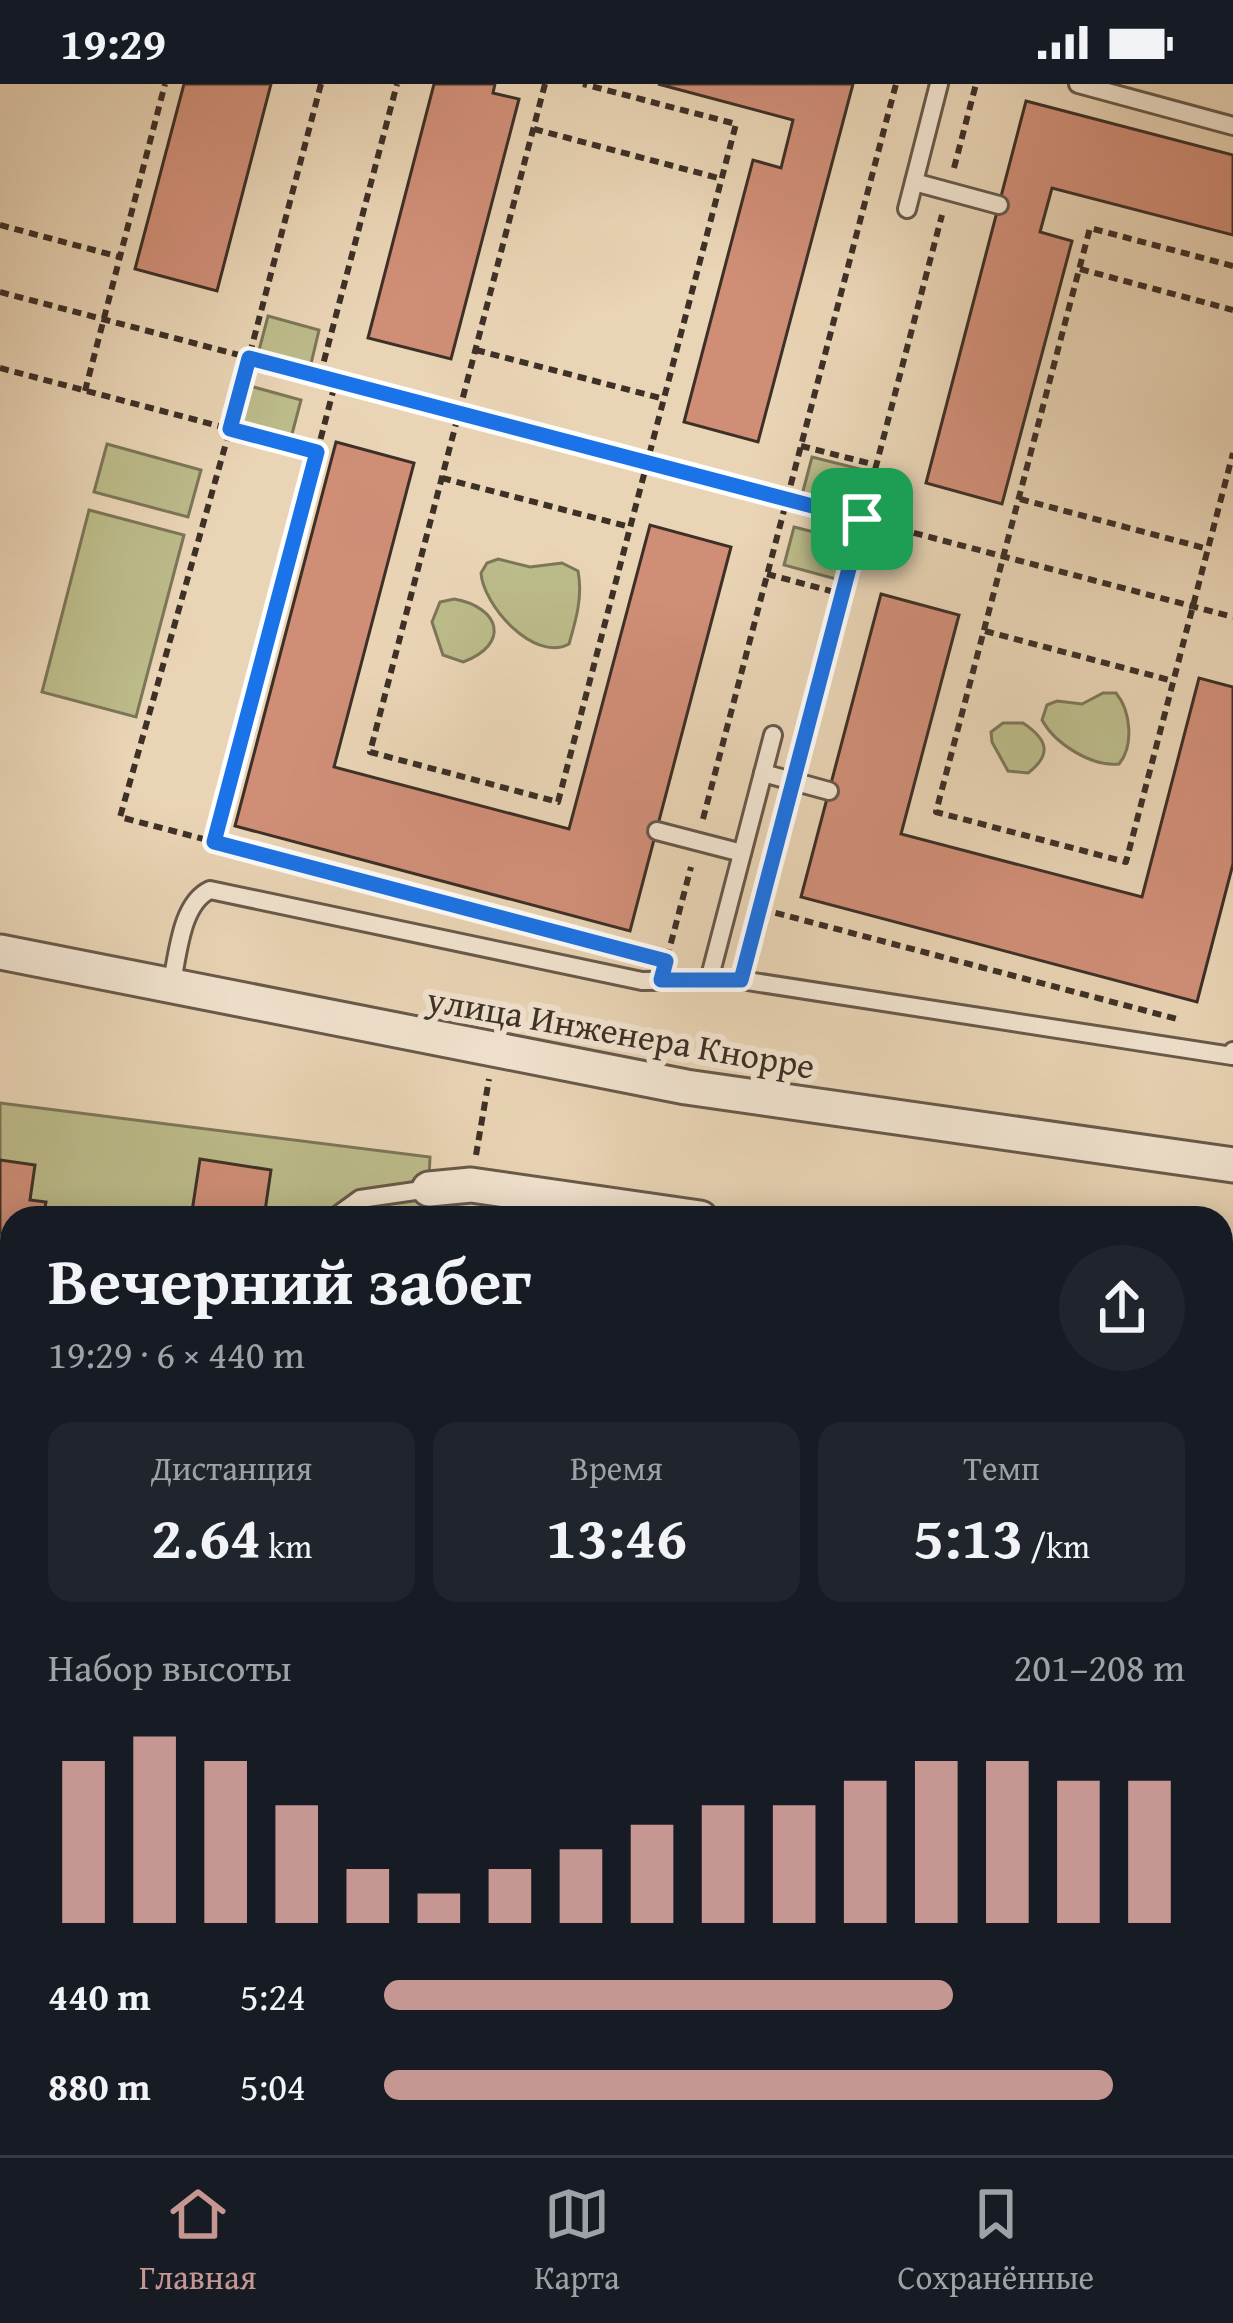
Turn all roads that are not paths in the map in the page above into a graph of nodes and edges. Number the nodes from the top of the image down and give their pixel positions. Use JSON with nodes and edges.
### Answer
{"nodes":[{"id":1,"x":939,"y":84,"type":"edge"},
{"id":2,"x":1078,"y":84,"type":"edge"},
{"id":3,"x":1233,"y":125,"type":"edge"},
{"id":4,"x":914,"y":182,"type":"junction"},
{"id":5,"x":999,"y":205,"type":"dead end"},
{"id":6,"x":907,"y":209,"type":"dead end"},
{"id":7,"x":773,"y":735,"type":"dead end"},
{"id":8,"x":764,"y":773,"type":"junction"},
{"id":9,"x":829,"y":791,"type":"dead end"},
{"id":10,"x":657,"y":831,"type":"dead end"},
{"id":11,"x":742,"y":853,"type":"junction"},
{"id":12,"x":0,"y":952,"type":"edge"},
{"id":13,"x":709,"y":980,"type":"junction"},
{"id":14,"x":171,"y":986,"type":"junction"},
{"id":15,"x":1233,"y":1051,"type":"edge"},
{"id":16,"x":1233,"y":1165,"type":"edge"},
{"id":17,"x":429,"y":1190,"type":"joint"},
{"id":18,"x":350,"y":1206,"type":"edge"},
{"id":19,"x":617,"y":1206,"type":"edge"}],
"edges":[{"from":1,"to":4,"type":"lane"},
{"from":2,"to":3,"type":"lane"},
{"from":4,"to":5,"type":"lane"},
{"from":4,"to":6,"type":"lane"},
{"from":7,"to":8,"type":"lane"},
{"from":8,"to":9,"type":"lane"},
{"from":8,"to":11,"type":"lane"},
{"from":10,"to":11,"type":"lane"},
{"from":11,"to":13,"type":"lane"},
{"from":12,"to":14,"type":"street","name":"улица Инженера Кнорре"},
{"from":13,"to":14,"type":"lane"},
{"from":13,"to":15,"type":"lane"},
{"from":14,"to":16,"type":"street","name":"улица Инженера Кнорре"},
{"from":17,"to":18,"type":"lane"},
{"from":17,"to":19,"type":"street"}]}
